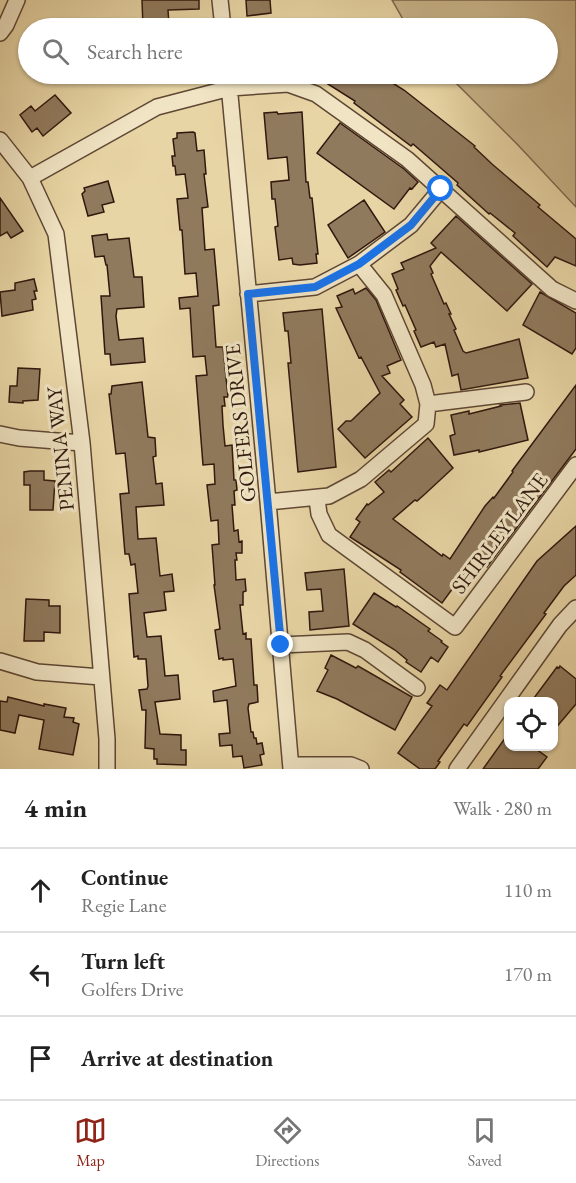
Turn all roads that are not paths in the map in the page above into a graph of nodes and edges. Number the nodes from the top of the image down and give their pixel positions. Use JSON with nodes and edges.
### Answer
{"nodes":[{"id":1,"x":17,"y":0,"type":"edge"},
{"id":2,"x":220,"y":0,"type":"edge"},
{"id":3,"x":222,"y":18,"type":"edge"},
{"id":4,"x":0,"y":33,"type":"edge"},
{"id":5,"x":221,"y":84,"type":"edge"},
{"id":6,"x":229,"y":84,"type":"edge"},
{"id":7,"x":288,"y":84,"type":"edge"},
{"id":8,"x":0,"y":141,"type":"edge"},
{"id":9,"x":30,"y":178,"type":"junction"},
{"id":10,"x":441,"y":189,"type":"junction"},
{"id":11,"x":359,"y":264,"type":"junction"},
{"id":12,"x":248,"y":294,"type":"junction"},
{"id":13,"x":576,"y":301,"type":"edge"},
{"id":14,"x":526,"y":392,"type":"dead end"},
{"id":15,"x":428,"y":404,"type":"junction"},
{"id":16,"x":0,"y":434,"type":"edge"},
{"id":17,"x":82,"y":443,"type":"junction"},
{"id":18,"x":576,"y":465,"type":"edge"},
{"id":19,"x":317,"y":499,"type":"junction"},
{"id":20,"x":268,"y":502,"type":"junction"},
{"id":21,"x":576,"y":608,"type":"edge"},
{"id":22,"x":281,"y":645,"type":"junction"},
{"id":23,"x":0,"y":661,"type":"edge"},
{"id":24,"x":101,"y":677,"type":"junction"},
{"id":25,"x":417,"y":688,"type":"dead end"},
{"id":26,"x":291,"y":767,"type":"edge"},
{"id":27,"x":107,"y":769,"type":"edge"},
{"id":28,"x":361,"y":769,"type":"edge"},
{"id":29,"x":457,"y":769,"type":"edge"}],
"edges":[{"from":1,"to":4,"type":"street"},
{"from":2,"to":3,"type":"street"},
{"from":5,"to":9,"type":"street"},
{"from":6,"to":12,"type":"street","name":"GOLFERS DRIVE"},
{"from":7,"to":10,"type":"street"},
{"from":8,"to":9,"type":"street","name":"PENINA WAY"},
{"from":9,"to":17,"type":"street","name":"PENINA WAY"},
{"from":10,"to":11,"type":"street"},
{"from":10,"to":13,"type":"street"},
{"from":11,"to":12,"type":"street"},
{"from":11,"to":15,"type":"street"},
{"from":12,"to":20,"type":"street","name":"GOLFERS DRIVE"},
{"from":14,"to":15,"type":"street"},
{"from":15,"to":19,"type":"street"},
{"from":16,"to":17,"type":"street"},
{"from":17,"to":24,"type":"street","name":"PENINA WAY"},
{"from":18,"to":19,"type":"street","name":"SHIRLEY LANE"},
{"from":19,"to":20,"type":"street"},
{"from":20,"to":22,"type":"street","name":"GOLFERS DRIVE"},
{"from":21,"to":29,"type":"street"},
{"from":22,"to":25,"type":"street"},
{"from":22,"to":26,"type":"street","name":"GOLFERS DRIVE"},
{"from":23,"to":24,"type":"street"},
{"from":24,"to":27,"type":"street","name":"PENINA WAY"},
{"from":26,"to":28,"type":"street"}]}
